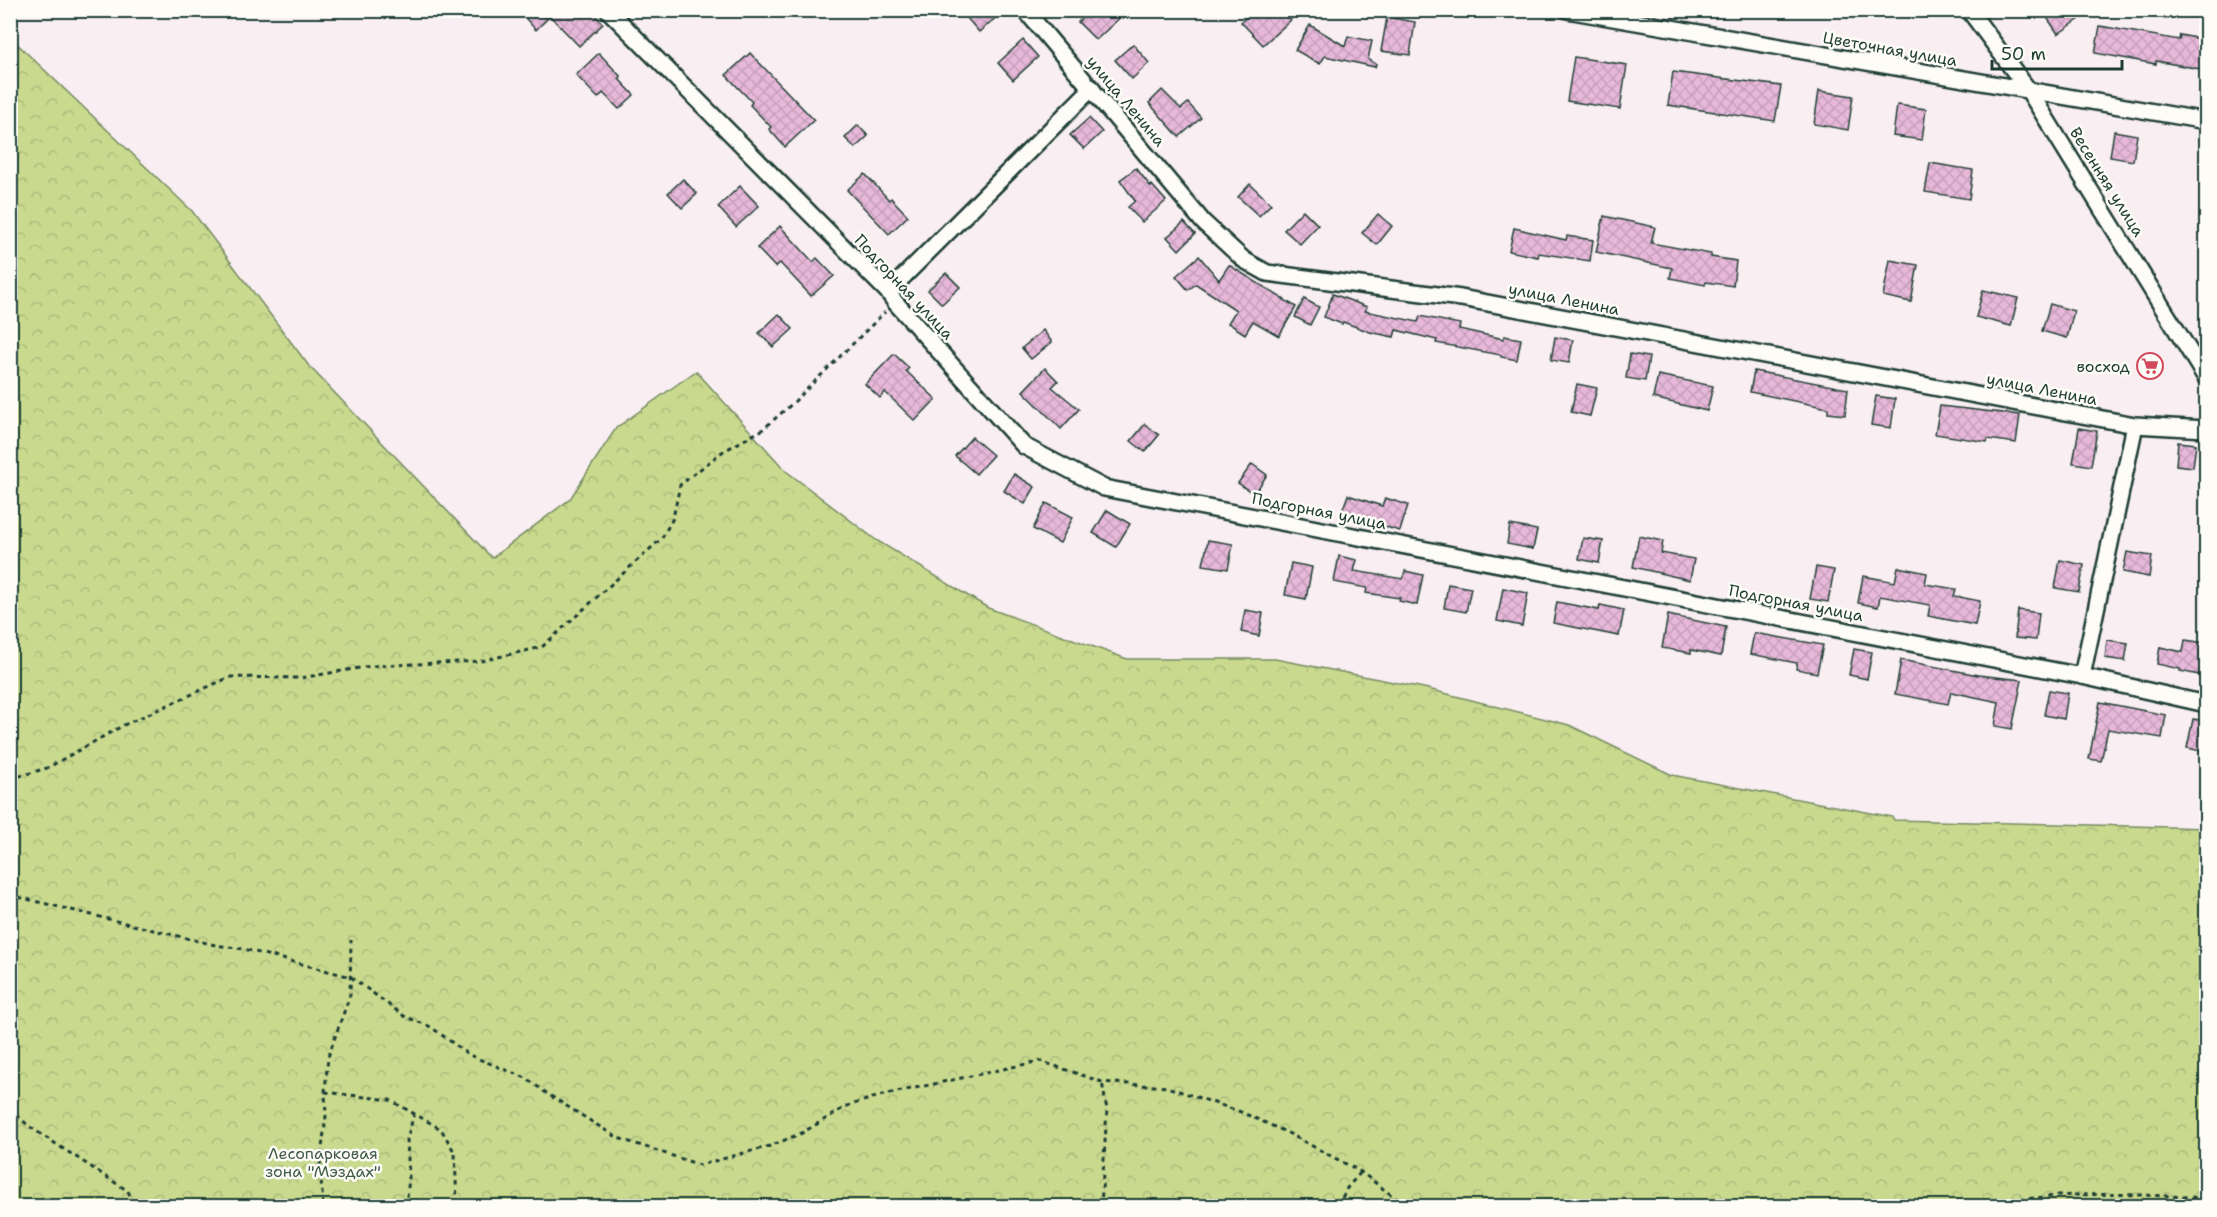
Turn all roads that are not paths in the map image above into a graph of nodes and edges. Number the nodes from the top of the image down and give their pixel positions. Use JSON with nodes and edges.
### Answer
{"nodes":[{"id":1,"x":608,"y":10,"type":"edge"},
{"id":2,"x":1025,"y":10,"type":"edge"},
{"id":3,"x":1567,"y":10,"type":"edge"},
{"id":4,"x":1969,"y":10,"type":"edge"},
{"id":5,"x":1092,"y":88,"type":"junction"},
{"id":6,"x":2029,"y":91,"type":"junction"},
{"id":7,"x":2206,"y":121,"type":"edge"},
{"id":8,"x":891,"y":297,"type":"junction"},
{"id":9,"x":2206,"y":378,"type":"edge"},
{"id":10,"x":2135,"y":425,"type":"junction"},
{"id":11,"x":2206,"y":429,"type":"edge"},
{"id":12,"x":2082,"y":676,"type":"junction"},
{"id":13,"x":2206,"y":704,"type":"edge"}],
"edges":[{"from":1,"to":8,"type":"street","name":"Подгорная улица"},
{"from":2,"to":5,"type":"street","name":"улица Ленина"},
{"from":3,"to":6,"type":"street","name":"Цветочная улица"},
{"from":4,"to":6,"type":"street","name":"Весенняя улица"},
{"from":5,"to":8,"type":"street"},
{"from":5,"to":10,"type":"street","name":"улица Ленина"},
{"from":6,"to":7,"type":"street","name":"Цветочная улица"},
{"from":6,"to":9,"type":"street","name":"Весенняя улица"},
{"from":8,"to":12,"type":"street","name":"Подгорная улица"},
{"from":10,"to":11,"type":"street","name":"улица Ленина"},
{"from":10,"to":12,"type":"street"},
{"from":12,"to":13,"type":"street","name":"Подгорная улица"}]}
